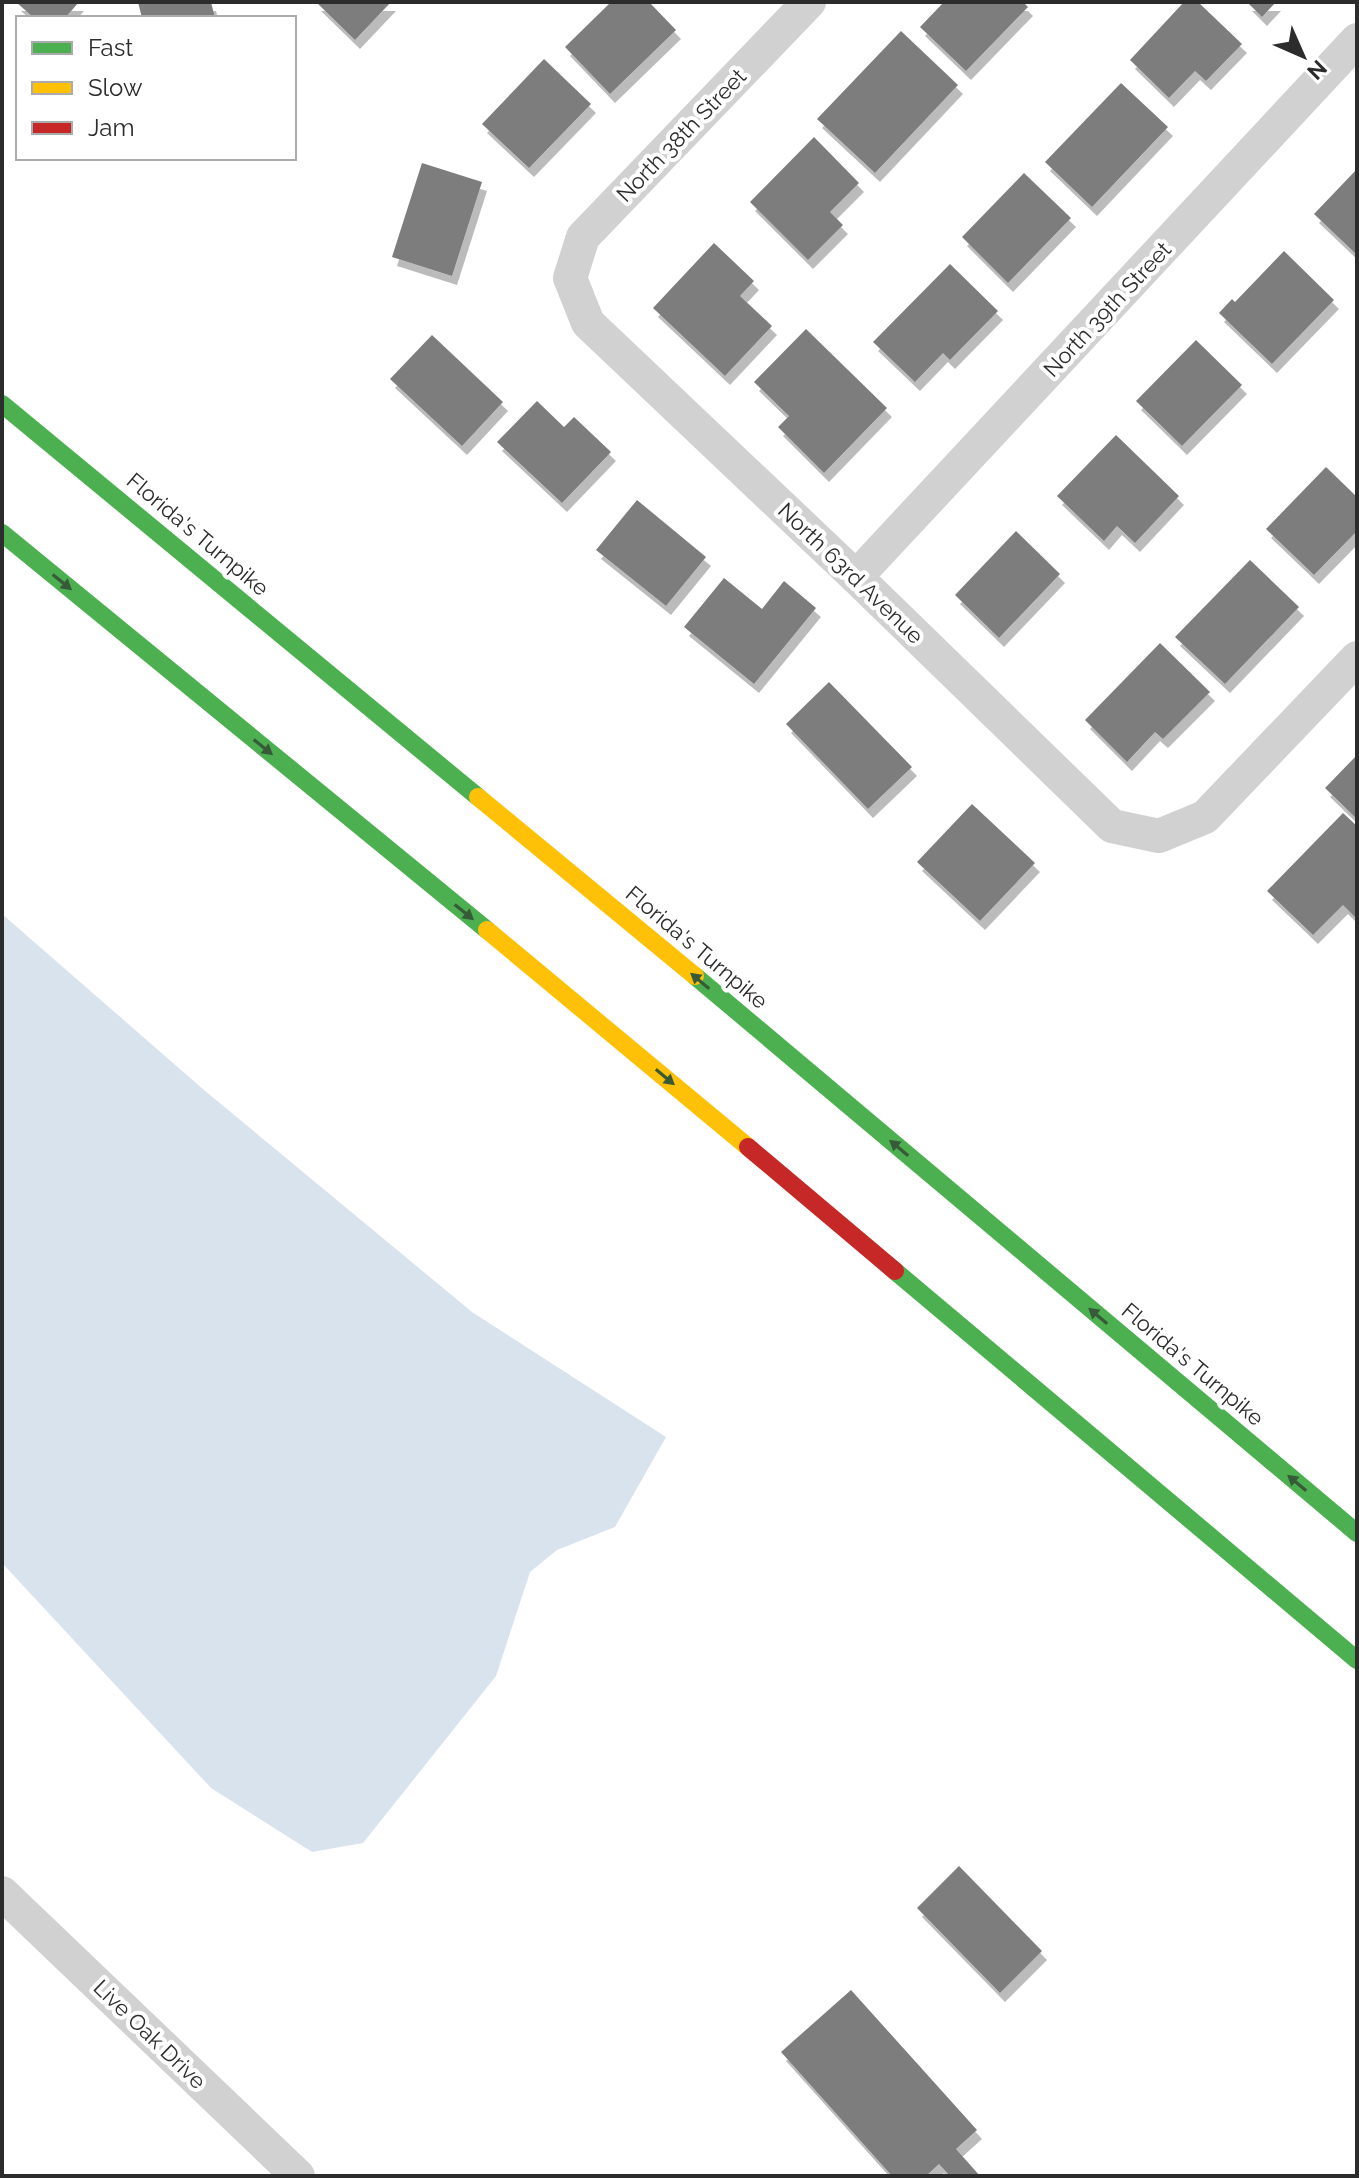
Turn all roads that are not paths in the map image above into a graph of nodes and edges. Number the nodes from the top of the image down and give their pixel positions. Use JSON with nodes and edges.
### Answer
{"nodes":[{"id":1,"x":809,"y":2,"type":"edge"},
{"id":2,"x":1357,"y":40,"type":"edge"},
{"id":3,"x":570,"y":278,"type":"joint"},
{"id":4,"x":2,"y":404,"type":"edge"},
{"id":5,"x":2,"y":533,"type":"edge"},
{"id":6,"x":856,"y":577,"type":"junction"},
{"id":7,"x":1357,"y":658,"type":"edge"},
{"id":8,"x":1357,"y":1533,"type":"edge"},
{"id":9,"x":1357,"y":1660,"type":"edge"},
{"id":10,"x":2,"y":1893,"type":"edge"},
{"id":11,"x":298,"y":2176,"type":"edge"}],
"edges":[{"from":1,"to":3,"type":"street","name":"North 38th Street"},
{"from":2,"to":6,"type":"street","name":"North 39th Street"},
{"from":3,"to":6,"type":"street","name":"North 63rd Avenue"},
{"from":8,"to":4,"type":"highway","name":"Florida's Turnpike","one_way":true},
{"from":5,"to":9,"type":"highway","one_way":true},
{"from":6,"to":7,"type":"street","name":"North 63rd Avenue"},
{"from":10,"to":11,"type":"street","name":"Live Oak Drive"}]}
